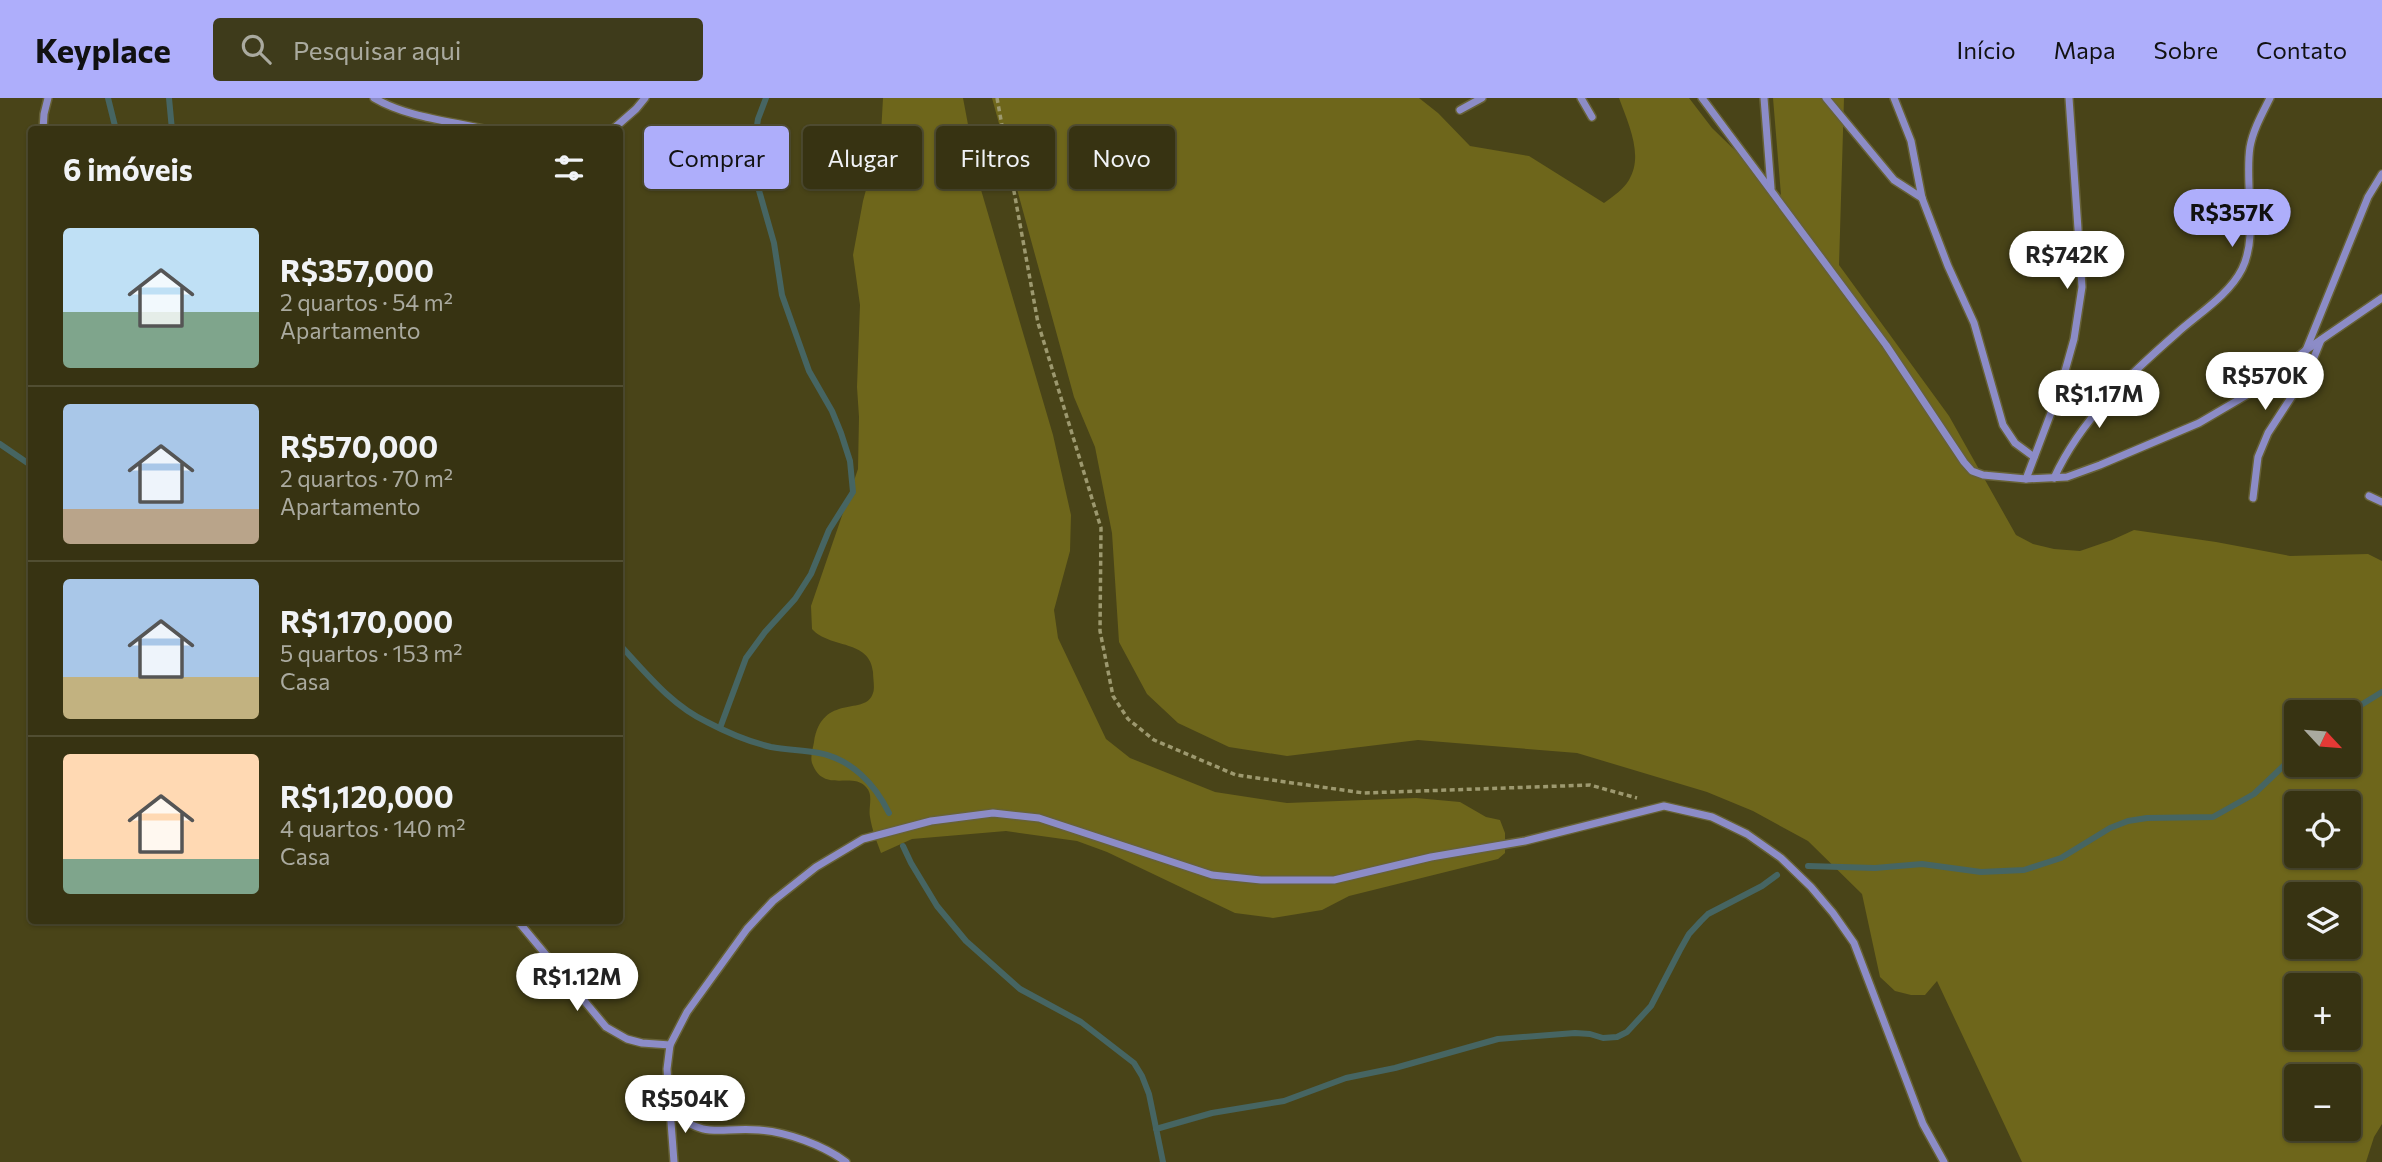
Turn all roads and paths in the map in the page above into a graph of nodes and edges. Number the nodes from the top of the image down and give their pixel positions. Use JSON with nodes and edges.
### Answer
{"nodes":[{"id":1,"x":48,"y":98,"type":"edge"},
{"id":2,"x":374,"y":98,"type":"edge"},
{"id":3,"x":645,"y":98,"type":"edge"},
{"id":4,"x":997,"y":98,"type":"edge"},
{"id":5,"x":1482,"y":98,"type":"edge"},
{"id":6,"x":1581,"y":98,"type":"edge"},
{"id":7,"x":1702,"y":98,"type":"edge"},
{"id":8,"x":1764,"y":98,"type":"edge"},
{"id":9,"x":1826,"y":98,"type":"edge"},
{"id":10,"x":1894,"y":98,"type":"edge"},
{"id":11,"x":2069,"y":98,"type":"edge"},
{"id":12,"x":2270,"y":98,"type":"edge"},
{"id":13,"x":1460,"y":110,"type":"dead end"},
{"id":14,"x":1592,"y":117,"type":"dead end"},
{"id":15,"x":43,"y":126,"type":"edge"},
{"id":16,"x":471,"y":126,"type":"edge"},
{"id":17,"x":617,"y":126,"type":"edge"},
{"id":18,"x":2382,"y":174,"type":"edge"},
{"id":19,"x":1771,"y":189,"type":"junction"},
{"id":20,"x":1922,"y":198,"type":"junction"},
{"id":21,"x":2382,"y":298,"type":"edge"},
{"id":22,"x":2322,"y":340,"type":"junction"},
{"id":23,"x":2306,"y":350,"type":"junction"},
{"id":24,"x":2034,"y":457,"type":"junction"},
{"id":25,"x":2054,"y":478,"type":"junction"},
{"id":26,"x":2026,"y":479,"type":"junction"},
{"id":27,"x":2369,"y":496,"type":"dead end"},
{"id":28,"x":2253,"y":498,"type":"dead end"},
{"id":29,"x":2382,"y":502,"type":"edge"},
{"id":30,"x":1640,"y":799,"type":"dead end"},
{"id":31,"x":520,"y":924,"type":"edge"},
{"id":32,"x":670,"y":1045,"type":"junction"},
{"id":33,"x":670,"y":1112,"type":"junction"},
{"id":34,"x":674,"y":1162,"type":"edge"},
{"id":35,"x":846,"y":1162,"type":"edge"},
{"id":36,"x":1944,"y":1162,"type":"edge"}],
"edges":[{"from":1,"to":15,"type":"street"},
{"from":2,"to":16,"type":"street"},
{"from":3,"to":17,"type":"street"},
{"from":4,"to":30,"type":"path"},
{"from":5,"to":13,"type":"street"},
{"from":6,"to":14,"type":"street"},
{"from":7,"to":19,"type":"street"},
{"from":8,"to":19,"type":"street"},
{"from":9,"to":20,"type":"street"},
{"from":10,"to":20,"type":"street"},
{"from":11,"to":24,"type":"street"},
{"from":12,"to":25,"type":"street"},
{"from":18,"to":23,"type":"street"},
{"from":19,"to":26,"type":"street"},
{"from":20,"to":24,"type":"street"},
{"from":21,"to":22,"type":"street"},
{"from":22,"to":23,"type":"street"},
{"from":22,"to":28,"type":"street"},
{"from":23,"to":25,"type":"street"},
{"from":24,"to":26,"type":"street"},
{"from":25,"to":26,"type":"street"},
{"from":27,"to":29,"type":"street"},
{"from":31,"to":32,"type":"street"},
{"from":32,"to":33,"type":"street"},
{"from":32,"to":36,"type":"street"},
{"from":33,"to":34,"type":"street"},
{"from":33,"to":35,"type":"street"}]}
